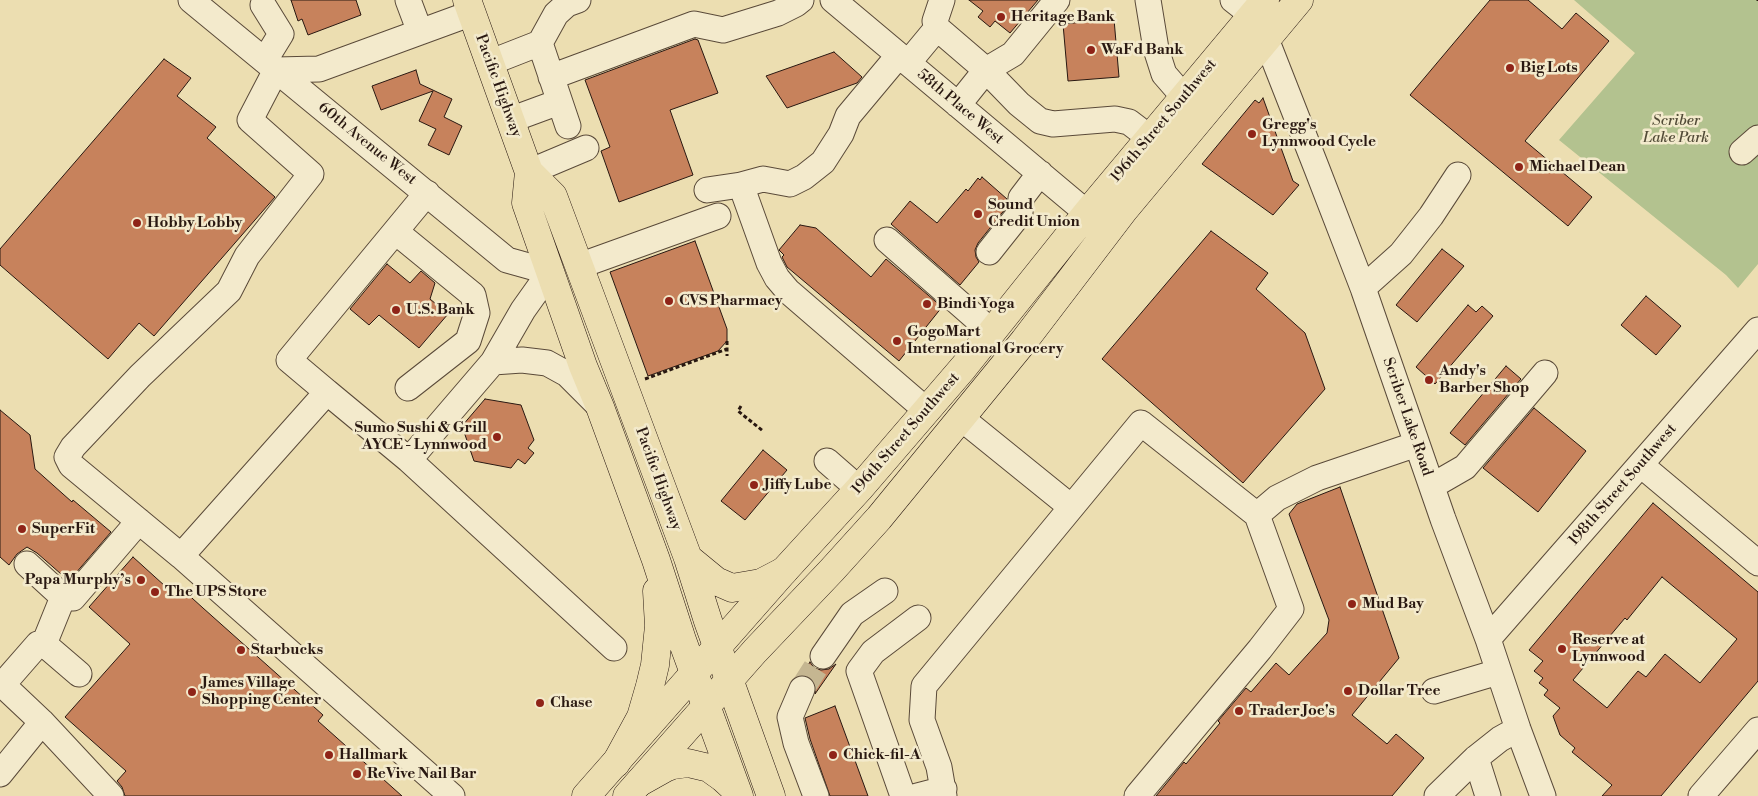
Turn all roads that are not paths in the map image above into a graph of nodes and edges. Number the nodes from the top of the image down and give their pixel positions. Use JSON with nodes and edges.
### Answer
{"nodes":[{"id":1,"x":191,"y":0,"type":"edge"},
{"id":2,"x":408,"y":0,"type":"edge"},
{"id":3,"x":801,"y":0,"type":"edge"},
{"id":4,"x":834,"y":0,"type":"edge"},
{"id":5,"x":942,"y":0,"type":"edge"},
{"id":6,"x":1058,"y":0,"type":"edge"},
{"id":7,"x":1148,"y":0,"type":"edge"},
{"id":8,"x":1299,"y":0,"type":"edge"},
{"id":9,"x":570,"y":1,"type":"edge"},
{"id":10,"x":1250,"y":5,"type":"edge"},
{"id":11,"x":263,"y":6,"type":"dead end"},
{"id":12,"x":469,"y":7,"type":"edge"},
{"id":13,"x":937,"y":28,"type":"junction"},
{"id":14,"x":420,"y":32,"type":"junction"},
{"id":15,"x":1266,"y":39,"type":"junction"},
{"id":16,"x":540,"y":43,"type":"junction"},
{"id":17,"x":903,"y":59,"type":"junction"},
{"id":18,"x":489,"y":63,"type":"junction"},
{"id":19,"x":271,"y":65,"type":"junction"},
{"id":20,"x":986,"y":70,"type":"junction"},
{"id":21,"x":551,"y":78,"type":"junction"},
{"id":22,"x":1184,"y":98,"type":"junction"},
{"id":23,"x":559,"y":102,"type":"junction"},
{"id":24,"x":958,"y":105,"type":"junction"},
{"id":25,"x":510,"y":120,"type":"junction"},
{"id":26,"x":1040,"y":121,"type":"junction"},
{"id":27,"x":568,"y":126,"type":"dead end"},
{"id":28,"x":1150,"y":138,"type":"junction"},
{"id":29,"x":586,"y":148,"type":"dead end"},
{"id":30,"x":1014,"y":152,"type":"junction"},
{"id":31,"x":529,"y":172,"type":"junction"},
{"id":32,"x":1040,"y":173,"type":"junction"},
{"id":33,"x":1458,"y":175,"type":"dead end"},
{"id":34,"x":741,"y":185,"type":"junction"},
{"id":35,"x":707,"y":190,"type":"dead end"},
{"id":36,"x":427,"y":194,"type":"junction"},
{"id":37,"x":1087,"y":213,"type":"junction"},
{"id":38,"x":718,"y":216,"type":"dead end"},
{"id":39,"x":396,"y":232,"type":"junction"},
{"id":40,"x":887,"y":240,"type":"dead end"},
{"id":41,"x":989,"y":252,"type":"dead end"},
{"id":42,"x":1086,"y":260,"type":"junction"},
{"id":43,"x":579,"y":266,"type":"junction"},
{"id":44,"x":550,"y":272,"type":"junction"},
{"id":45,"x":1362,"y":288,"type":"junction"},
{"id":46,"x":1758,"y":330,"type":"edge"},
{"id":47,"x":992,"y":332,"type":"junction"},
{"id":48,"x":492,"y":362,"type":"junction"},
{"id":49,"x":963,"y":368,"type":"junction"},
{"id":50,"x":1545,"y":373,"type":"dead end"},
{"id":51,"x":408,"y":388,"type":"dead end"},
{"id":52,"x":327,"y":392,"type":"junction"},
{"id":53,"x":600,"y":407,"type":"junction"},
{"id":54,"x":926,"y":410,"type":"junction"},
{"id":55,"x":961,"y":418,"type":"junction"},
{"id":56,"x":1417,"y":444,"type":"junction"},
{"id":57,"x":410,"y":460,"type":"junction"},
{"id":58,"x":827,"y":461,"type":"dead end"},
{"id":59,"x":1641,"y":465,"type":"junction"},
{"id":60,"x":1432,"y":486,"type":"junction"},
{"id":61,"x":860,"y":489,"type":"junction"},
{"id":62,"x":1071,"y":507,"type":"junction"},
{"id":63,"x":1257,"y":515,"type":"junction"},
{"id":64,"x":139,"y":521,"type":"junction"},
{"id":65,"x":181,"y":556,"type":"junction"},
{"id":66,"x":688,"y":558,"type":"junction"},
{"id":67,"x":656,"y":560,"type":"junction"},
{"id":68,"x":1758,"y":563,"type":"edge"},
{"id":69,"x":27,"y":564,"type":"dead end"},
{"id":70,"x":784,"y":571,"type":"junction"},
{"id":71,"x":885,"y":590,"type":"dead end"},
{"id":72,"x":63,"y":597,"type":"junction"},
{"id":73,"x":918,"y":618,"type":"dead end"},
{"id":74,"x":1488,"y":639,"type":"junction"},
{"id":75,"x":44,"y":644,"type":"junction"},
{"id":76,"x":718,"y":646,"type":"junction"},
{"id":77,"x":614,"y":648,"type":"dead end"},
{"id":78,"x":823,"y":656,"type":"tunnel mouth"},
{"id":79,"x":695,"y":672,"type":"junction"},
{"id":80,"x":1498,"y":672,"type":"junction"},
{"id":81,"x":78,"y":674,"type":"dead end"},
{"id":82,"x":729,"y":680,"type":"junction"},
{"id":83,"x":802,"y":689,"type":"tunnel mouth"},
{"id":84,"x":1434,"y":691,"type":"dead end"},
{"id":85,"x":706,"y":706,"type":"junction"},
{"id":86,"x":42,"y":722,"type":"junction"},
{"id":87,"x":1518,"y":729,"type":"junction"},
{"id":88,"x":1758,"y":730,"type":"edge"},
{"id":89,"x":1476,"y":758,"type":"junction"},
{"id":90,"x":616,"y":763,"type":"junction"},
{"id":91,"x":7,"y":766,"type":"edge"},
{"id":92,"x":634,"y":789,"type":"edge"},
{"id":93,"x":944,"y":792,"type":"edge"},
{"id":94,"x":738,"y":794,"type":"edge"},
{"id":95,"x":111,"y":796,"type":"edge"},
{"id":96,"x":452,"y":796,"type":"edge"},
{"id":97,"x":586,"y":796,"type":"edge"},
{"id":98,"x":771,"y":796,"type":"edge"},
{"id":99,"x":816,"y":796,"type":"edge"},
{"id":100,"x":903,"y":796,"type":"edge"},
{"id":101,"x":917,"y":796,"type":"edge"},
{"id":102,"x":1136,"y":796,"type":"edge"},
{"id":103,"x":1436,"y":796,"type":"edge"},
{"id":104,"x":1488,"y":796,"type":"edge"},
{"id":105,"x":1543,"y":796,"type":"edge"},
{"id":106,"x":1701,"y":796,"type":"edge"}],
"edges":[{"from":1,"to":19,"type":"street","name":"60th Avenue West"},
{"from":2,"to":14,"type":"street"},
{"from":3,"to":21,"type":"street"},
{"from":4,"to":17,"type":"street","name":"58th Place West"},
{"from":5,"to":13,"type":"street"},
{"from":6,"to":20,"type":"street"},
{"from":7,"to":22,"type":"street"},
{"from":8,"to":15,"type":"main road","name":"196th Street Southwest"},
{"from":9,"to":16,"type":"street"},
{"from":10,"to":15,"type":"street","name":"196th Street Southwest"},
{"from":10,"to":22,"type":"main road","name":"196th Street Southwest"},
{"from":11,"to":19,"type":"street"},
{"from":12,"to":14,"type":"street"},
{"from":12,"to":18,"type":"main road","name":"Pacific Highway"},
{"from":13,"to":17,"type":"street"},
{"from":13,"to":20,"type":"street"},
{"from":14,"to":19,"type":"street"},
{"from":15,"to":42,"type":"main road","name":"196th Street Southwest"},
{"from":15,"to":45,"type":"street","name":"Scriber Lake Road"},
{"from":16,"to":18,"type":"street"},
{"from":16,"to":21,"type":"street"},
{"from":17,"to":24,"type":"street","name":"58th Place West"},
{"from":17,"to":34,"type":"street"},
{"from":18,"to":25,"type":"main road","name":"Pacific Highway"},
{"from":19,"to":36,"type":"street","name":"60th Avenue West"},
{"from":19,"to":64,"type":"street"},
{"from":20,"to":24,"type":"street"},
{"from":20,"to":26,"type":"street"},
{"from":21,"to":23,"type":"street"},
{"from":22,"to":28,"type":"main road","name":"196th Street Southwest"},
{"from":23,"to":25,"type":"street"},
{"from":23,"to":27,"type":"street"},
{"from":24,"to":30,"type":"street","name":"58th Place West"},
{"from":25,"to":31,"type":"main road","name":"Pacific Highway"},
{"from":26,"to":28,"type":"street"},
{"from":26,"to":30,"type":"street"},
{"from":28,"to":37,"type":"main road","name":"196th Street Southwest"},
{"from":29,"to":31,"type":"street"},
{"from":30,"to":32,"type":"street","name":"58th Place West"},
{"from":31,"to":43,"type":"main road","name":"Pacific Highway"},
{"from":31,"to":44,"type":"main road","name":"Pacific Highway"},
{"from":32,"to":37,"type":"street","name":"58th Place West"},
{"from":32,"to":41,"type":"street"},
{"from":33,"to":45,"type":"street"},
{"from":34,"to":35,"type":"street"},
{"from":34,"to":54,"type":"street"},
{"from":36,"to":39,"type":"street"},
{"from":36,"to":44,"type":"street","name":"60th Avenue West"},
{"from":37,"to":42,"type":"main road"},
{"from":37,"to":47,"type":"main road","name":"196th Street Southwest"},
{"from":38,"to":43,"type":"street"},
{"from":39,"to":51,"type":"street"},
{"from":39,"to":52,"type":"street"},
{"from":40,"to":47,"type":"street"},
{"from":42,"to":55,"type":"main road","name":"196th Street Southwest"},
{"from":43,"to":66,"type":"main road","name":"Pacific Highway"},
{"from":44,"to":48,"type":"street"},
{"from":44,"to":53,"type":"main road","name":"Pacific Highway"},
{"from":45,"to":56,"type":"street","name":"Scriber Lake Road"},
{"from":46,"to":59,"type":"street","name":"198th Street Southwest"},
{"from":47,"to":49,"type":"main road","name":"196th Street Southwest"},
{"from":48,"to":53,"type":"street"},
{"from":48,"to":57,"type":"street"},
{"from":49,"to":54,"type":"main road","name":"196th Street Southwest"},
{"from":49,"to":55,"type":"main road"},
{"from":50,"to":60,"type":"street"},
{"from":52,"to":57,"type":"street"},
{"from":52,"to":65,"type":"street"},
{"from":53,"to":67,"type":"main road","name":"Pacific Highway"},
{"from":54,"to":61,"type":"main road","name":"196th Street Southwest"},
{"from":55,"to":62,"type":"street"},
{"from":55,"to":82,"type":"main road","name":"196th Street Southwest"},
{"from":56,"to":60,"type":"street","name":"Scriber Lake Road"},
{"from":56,"to":63,"type":"street"},
{"from":57,"to":77,"type":"street"},
{"from":58,"to":61,"type":"street"},
{"from":59,"to":68,"type":"street"},
{"from":59,"to":74,"type":"street","name":"198th Street Southwest"},
{"from":60,"to":74,"type":"street","name":"Scriber Lake Road"},
{"from":61,"to":70,"type":"main road","name":"196th Street Southwest"},
{"from":62,"to":63,"type":"street"},
{"from":62,"to":93,"type":"street"},
{"from":63,"to":102,"type":"street"},
{"from":64,"to":65,"type":"street"},
{"from":64,"to":72,"type":"street"},
{"from":65,"to":96,"type":"street"},
{"from":66,"to":70,"type":"main road"},
{"from":66,"to":76,"type":"main road","name":"Pacific Highway"},
{"from":67,"to":79,"type":"main road","name":"Pacific Highway"},
{"from":67,"to":90,"type":"main road"},
{"from":69,"to":72,"type":"street"},
{"from":70,"to":76,"type":"main road","name":"196th Street Southwest"},
{"from":71,"to":78,"type":"street"},
{"from":72,"to":75,"type":"street"},
{"from":73,"to":100,"type":"street"},
{"from":74,"to":80,"type":"street","name":"Scriber Lake Road"},
{"from":75,"to":81,"type":"street"},
{"from":75,"to":86,"type":"street"},
{"from":76,"to":79,"type":"main road","name":"196th Street Southwest"},
{"from":76,"to":82,"type":"main road","name":"Pacific Highway"},
{"from":79,"to":85,"type":"main road","name":"Pacific Highway"},
{"from":79,"to":90,"type":"main road","name":"196th Street Southwest"},
{"from":80,"to":84,"type":"street"},
{"from":80,"to":87,"type":"street","name":"Scriber Lake Road"},
{"from":82,"to":85,"type":"main road","name":"196th Street Southwest"},
{"from":82,"to":98,"type":"main road","name":"Pacific Highway"},
{"from":83,"to":99,"type":"street"},
{"from":85,"to":92,"type":"main road","name":"196th Street Southwest"},
{"from":85,"to":94,"type":"main road","name":"Pacific Highway"},
{"from":86,"to":91,"type":"street"},
{"from":86,"to":95,"type":"street"},
{"from":87,"to":89,"type":"street"},
{"from":87,"to":105,"type":"street","name":"Scriber Lake Road"},
{"from":88,"to":106,"type":"street"},
{"from":89,"to":103,"type":"street"},
{"from":89,"to":104,"type":"street"},
{"from":90,"to":97,"type":"main road","name":"196th Street Southwest"},
{"from":92,"to":94,"type":"main road"},
{"from":93,"to":101,"type":"street"}]}
